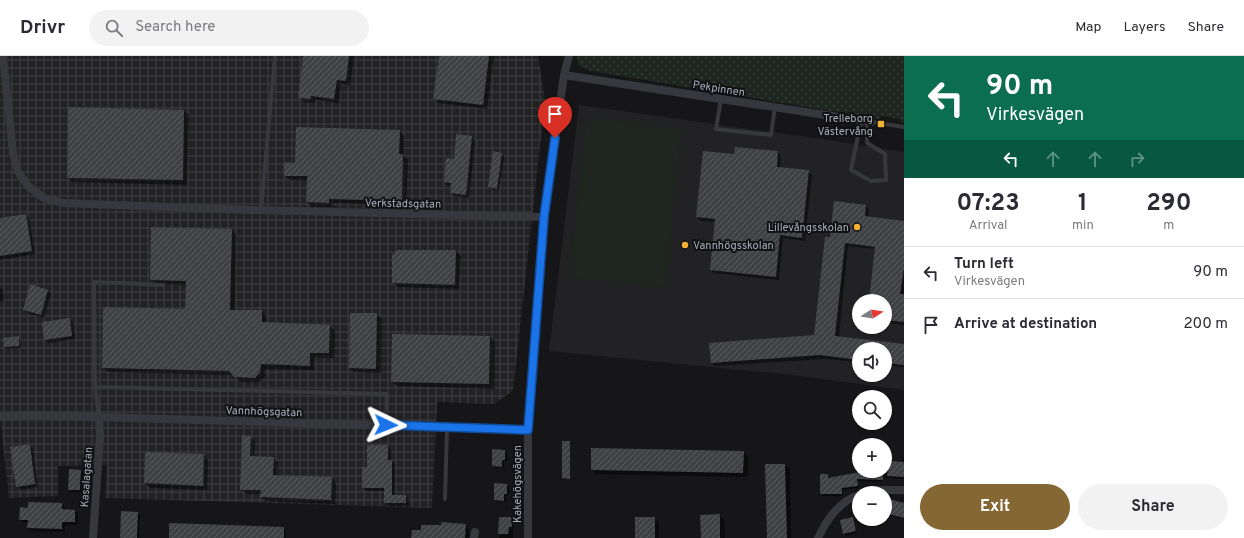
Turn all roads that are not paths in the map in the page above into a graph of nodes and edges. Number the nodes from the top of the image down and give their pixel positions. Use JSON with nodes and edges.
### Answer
{"nodes":[{"id":1,"x":3,"y":56,"type":"edge"},
{"id":2,"x":275,"y":56,"type":"edge"},
{"id":3,"x":569,"y":56,"type":"edge"},
{"id":4,"x":564,"y":75,"type":"junction"},
{"id":5,"x":721,"y":99,"type":"junction"},
{"id":6,"x":775,"y":107,"type":"junction"},
{"id":7,"x":867,"y":121,"type":"junction"},
{"id":8,"x":904,"y":127,"type":"edge"},
{"id":9,"x":261,"y":210,"type":"junction"},
{"id":10,"x":544,"y":217,"type":"junction"},
{"id":11,"x":163,"y":285,"type":"dead end"},
{"id":12,"x":95,"y":387,"type":"junction"},
{"id":13,"x":0,"y":417,"type":"edge"},
{"id":14,"x":99,"y":418,"type":"junction"},
{"id":15,"x":386,"y":425,"type":"junction"},
{"id":16,"x":446,"y":427,"type":"junction"},
{"id":17,"x":528,"y":430,"type":"junction"},
{"id":18,"x":892,"y":490,"type":"edge"},
{"id":19,"x":904,"y":490,"type":"edge"},
{"id":20,"x":852,"y":498,"type":"edge"},
{"id":21,"x":445,"y":499,"type":"dead end"},
{"id":22,"x":93,"y":538,"type":"edge"},
{"id":23,"x":528,"y":538,"type":"edge"},
{"id":24,"x":818,"y":538,"type":"edge"}],
"edges":[{"from":1,"to":9,"type":"street","name":"Verkstadsgatan"},
{"from":2,"to":9,"type":"lane"},
{"from":3,"to":4,"type":"street","name":"Kakehögsvägen"},
{"from":4,"to":5,"type":"street","name":"Pekpinnen"},
{"from":4,"to":10,"type":"street","name":"Kakehögsvägen"},
{"from":5,"to":6,"type":"street","name":"Pekpinnen"},
{"from":5,"to":6,"type":"lane"},
{"from":6,"to":7,"type":"street","name":"Pekpinnen"},
{"from":7,"to":7,"type":"lane"},
{"from":7,"to":8,"type":"lane"},
{"from":9,"to":10,"type":"street","name":"Verkstadsgatan"},
{"from":10,"to":17,"type":"street","name":"Kakehögsvägen"},
{"from":11,"to":12,"type":"lane"},
{"from":12,"to":14,"type":"lane"},
{"from":12,"to":15,"type":"lane"},
{"from":13,"to":14,"type":"street","name":"Vannhögsgatan"},
{"from":14,"to":15,"type":"street","name":"Vannhögsgatan"},
{"from":14,"to":22,"type":"street","name":"Kasalagatan"},
{"from":15,"to":16,"type":"street","name":"Vannhögsgatan"},
{"from":16,"to":17,"type":"street","name":"Vannhögsgatan"},
{"from":16,"to":21,"type":"lane"},
{"from":17,"to":23,"type":"street","name":"Kakehögsvägen"},
{"from":18,"to":19,"type":"street"},
{"from":20,"to":24,"type":"street"}]}
